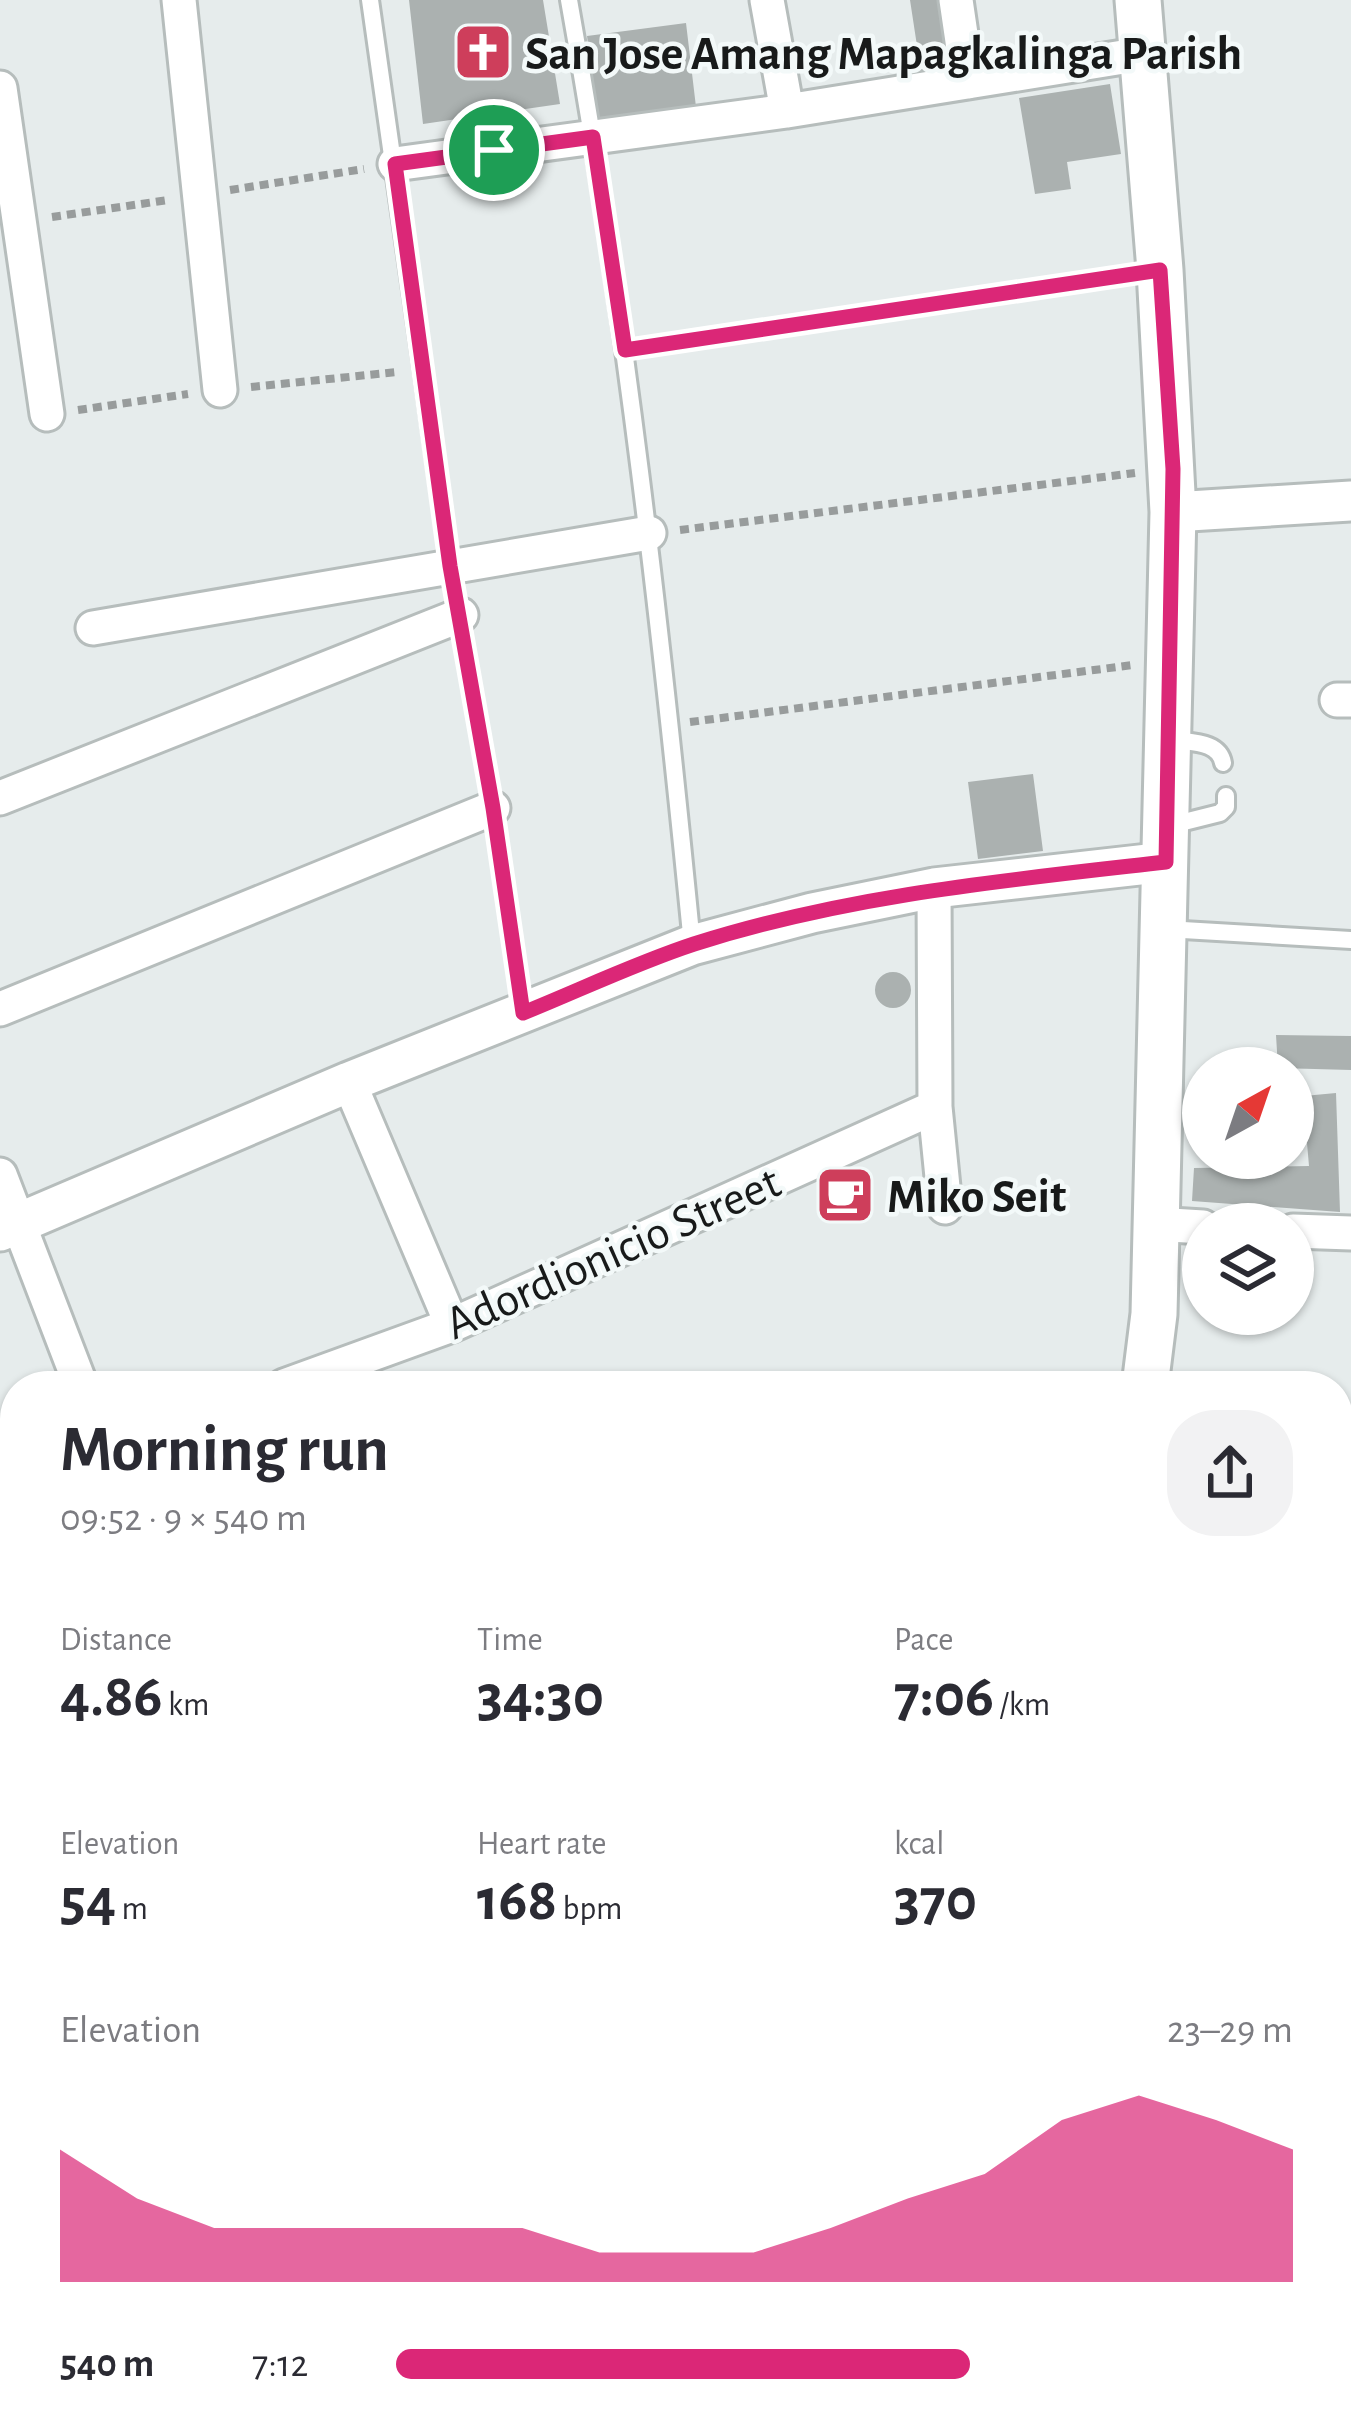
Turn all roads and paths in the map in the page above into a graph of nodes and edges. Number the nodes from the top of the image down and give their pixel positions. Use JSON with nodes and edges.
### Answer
{"nodes":[{"id":1,"x":178,"y":0,"type":"edge"},
{"id":2,"x":370,"y":0,"type":"edge"},
{"id":3,"x":569,"y":0,"type":"edge"},
{"id":4,"x":767,"y":0,"type":"edge"},
{"id":5,"x":956,"y":0,"type":"edge"},
{"id":6,"x":1138,"y":0,"type":"edge"},
{"id":7,"x":1142,"y":54,"type":"junction"},
{"id":8,"x":968,"y":82,"type":"junction"},
{"id":9,"x":0,"y":88,"type":"edge"},
{"id":10,"x":787,"y":111,"type":"junction"},
{"id":11,"x":593,"y":137,"type":"junction"},
{"id":12,"x":395,"y":164,"type":"junction"},
{"id":13,"x":10,"y":223,"type":"edge"},
{"id":14,"x":1160,"y":270,"type":"junction"},
{"id":15,"x":625,"y":350,"type":"junction"},
{"id":16,"x":220,"y":390,"type":"dead end"},
{"id":17,"x":47,"y":414,"type":"dead end"},
{"id":18,"x":1173,"y":490,"type":"junction"},
{"id":19,"x":1351,"y":501,"type":"edge"},
{"id":20,"x":649,"y":533,"type":"junction"},
{"id":21,"x":450,"y":566,"type":"junction"},
{"id":22,"x":461,"y":615,"type":"junction"},
{"id":23,"x":92,"y":628,"type":"dead end"},
{"id":24,"x":1171,"y":660,"type":"junction"},
{"id":25,"x":670,"y":724,"type":"junction"},
{"id":26,"x":1169,"y":739,"type":"junction"},
{"id":27,"x":1223,"y":763,"type":"dead end"},
{"id":28,"x":1226,"y":796,"type":"dead end"},
{"id":29,"x":0,"y":798,"type":"edge"},
{"id":30,"x":493,"y":808,"type":"junction"},
{"id":31,"x":1167,"y":844,"type":"junction"},
{"id":32,"x":934,"y":888,"type":"junction"},
{"id":33,"x":1165,"y":928,"type":"junction"},
{"id":34,"x":1351,"y":940,"type":"edge"},
{"id":35,"x":692,"y":945,"type":"junction"},
{"id":36,"x":0,"y":1009,"type":"edge"},
{"id":37,"x":523,"y":1013,"type":"junction"},
{"id":38,"x":350,"y":1082,"type":"junction"},
{"id":39,"x":935,"y":1107,"type":"junction"},
{"id":40,"x":0,"y":1175,"type":"edge"},
{"id":41,"x":945,"y":1207,"type":"dead end"},
{"id":42,"x":1154,"y":1224,"type":"junction"},
{"id":43,"x":1182,"y":1225,"type":"edge"},
{"id":44,"x":9,"y":1227,"type":"edge"},
{"id":45,"x":1314,"y":1232,"type":"edge"},
{"id":46,"x":1351,"y":1233,"type":"edge"},
{"id":47,"x":452,"y":1325,"type":"junction"},
{"id":48,"x":74,"y":1371,"type":"edge"},
{"id":49,"x":325,"y":1371,"type":"edge"},
{"id":50,"x":1146,"y":1371,"type":"edge"}],
"edges":[{"from":1,"to":16,"type":"street"},
{"from":2,"to":12,"type":"lane"},
{"from":3,"to":11,"type":"lane"},
{"from":4,"to":10,"type":"street"},
{"from":5,"to":8,"type":"street"},
{"from":6,"to":7,"type":"main road"},
{"from":7,"to":8,"type":"street"},
{"from":7,"to":14,"type":"main road"},
{"from":8,"to":10,"type":"street"},
{"from":9,"to":13,"type":"street"},
{"from":10,"to":11,"type":"street"},
{"from":11,"to":12,"type":"street"},
{"from":11,"to":15,"type":"lane"},
{"from":12,"to":21,"type":"lane"},
{"from":13,"to":17,"type":"street"},
{"from":14,"to":15,"type":"path"},
{"from":14,"to":18,"type":"main road"},
{"from":15,"to":20,"type":"lane"},
{"from":18,"to":19,"type":"street"},
{"from":18,"to":20,"type":"path"},
{"from":18,"to":24,"type":"main road"},
{"from":20,"to":21,"type":"street"},
{"from":20,"to":25,"type":"lane"},
{"from":21,"to":22,"type":"lane"},
{"from":21,"to":23,"type":"street"},
{"from":22,"to":29,"type":"street"},
{"from":22,"to":30,"type":"lane"},
{"from":24,"to":25,"type":"path"},
{"from":24,"to":26,"type":"main road"},
{"from":25,"to":35,"type":"lane"},
{"from":26,"to":27,"type":"lane"},
{"from":26,"to":31,"type":"main road"},
{"from":28,"to":31,"type":"lane"},
{"from":30,"to":36,"type":"street"},
{"from":30,"to":37,"type":"lane"},
{"from":31,"to":32,"type":"street"},
{"from":31,"to":33,"type":"main road"},
{"from":32,"to":35,"type":"street"},
{"from":32,"to":39,"type":"street"},
{"from":33,"to":34,"type":"lane"},
{"from":33,"to":42,"type":"main road"},
{"from":35,"to":37,"type":"street"},
{"from":37,"to":38,"type":"street"},
{"from":38,"to":44,"type":"street"},
{"from":38,"to":47,"type":"street"},
{"from":39,"to":41,"type":"street"},
{"from":39,"to":47,"type":"street","name":"Adordionicio Street"},
{"from":40,"to":44,"type":"street"},
{"from":42,"to":43,"type":"street"},
{"from":42,"to":50,"type":"main road"},
{"from":44,"to":48,"type":"street"},
{"from":45,"to":46,"type":"street"},
{"from":47,"to":49,"type":"street","name":"Adordionicio Street"}]}
